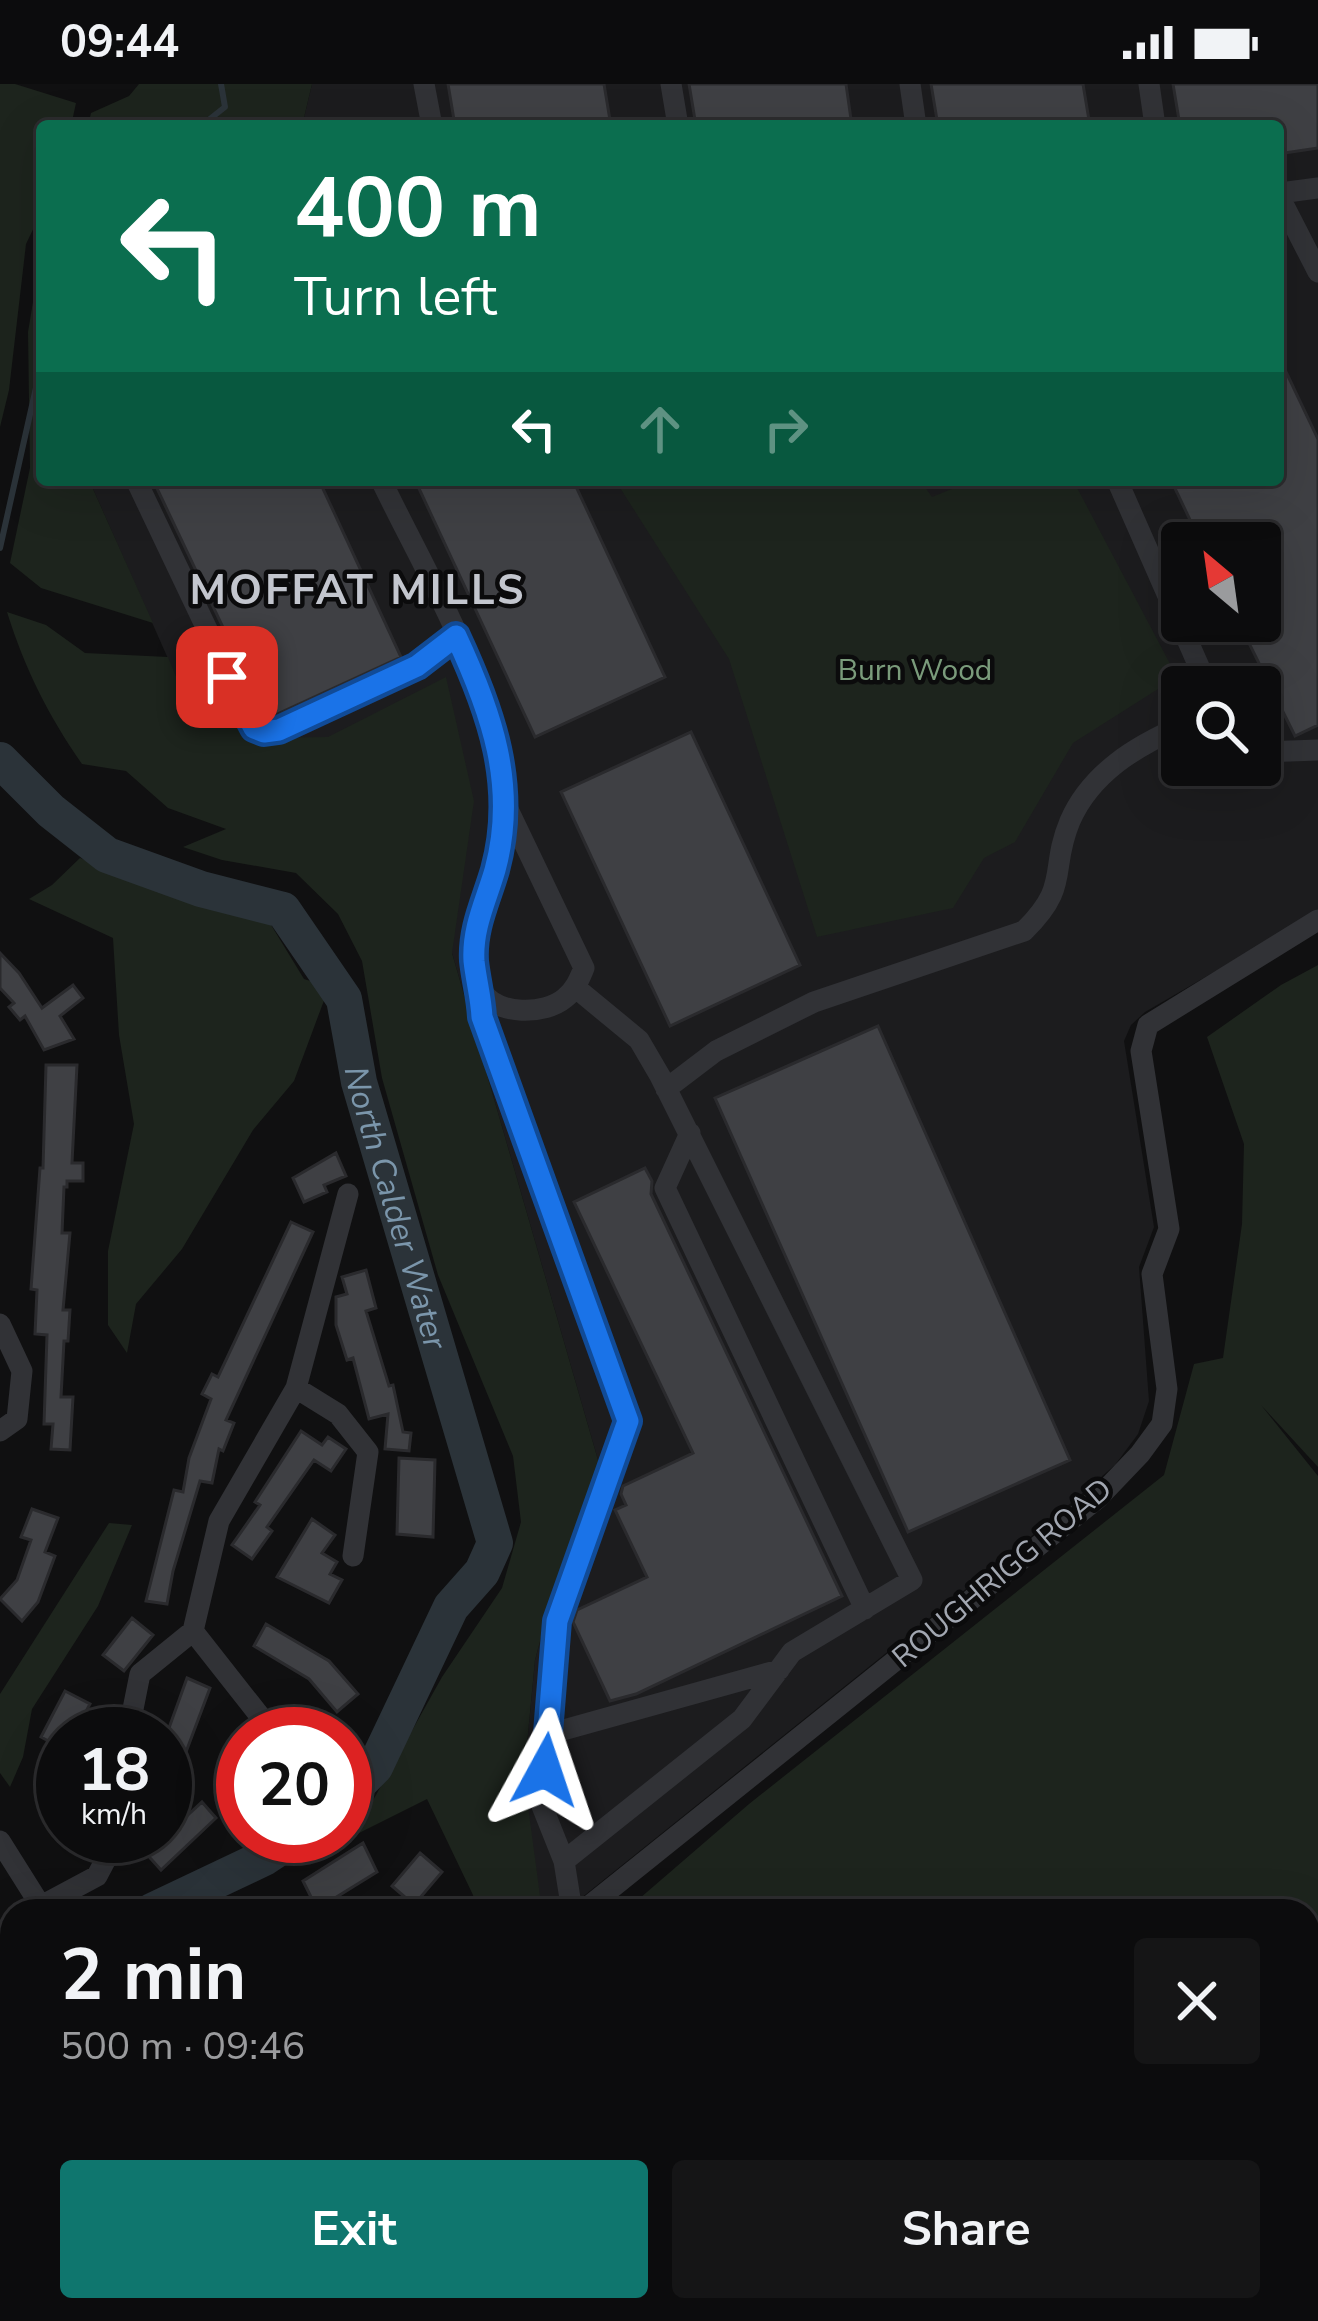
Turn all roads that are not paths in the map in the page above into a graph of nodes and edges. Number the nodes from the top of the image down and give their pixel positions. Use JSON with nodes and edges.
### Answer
{"nodes":[{"id":1,"x":424,"y":84,"type":"edge"},
{"id":2,"x":671,"y":84,"type":"edge"},
{"id":3,"x":910,"y":84,"type":"edge"},
{"id":4,"x":1149,"y":84,"type":"edge"},
{"id":5,"x":430,"y":120,"type":"edge"},
{"id":6,"x":677,"y":120,"type":"edge"},
{"id":7,"x":915,"y":120,"type":"edge"},
{"id":8,"x":1154,"y":120,"type":"edge"},
{"id":9,"x":1318,"y":188,"type":"edge"},
{"id":10,"x":1284,"y":193,"type":"edge"},
{"id":11,"x":1284,"y":204,"type":"edge"},
{"id":12,"x":1318,"y":272,"type":"edge"},
{"id":13,"x":139,"y":486,"type":"edge"},
{"id":14,"x":384,"y":486,"type":"edge"},
{"id":15,"x":1120,"y":486,"type":"edge"},
{"id":16,"x":456,"y":636,"type":"junction"},
{"id":17,"x":1199,"y":666,"type":"edge"},
{"id":18,"x":1161,"y":735,"type":"edge"},
{"id":19,"x":1318,"y":750,"type":"edge"},
{"id":20,"x":1281,"y":751,"type":"edge"},
{"id":21,"x":503,"y":799,"type":"junction"},
{"id":22,"x":1318,"y":920,"type":"edge"},
{"id":23,"x":575,"y":988,"type":"junction"},
{"id":24,"x":481,"y":991,"type":"junction"},
{"id":25,"x":666,"y":1088,"type":"junction"},
{"id":26,"x":690,"y":1133,"type":"junction"},
{"id":27,"x":348,"y":1195,"type":"dead end"},
{"id":28,"x":0,"y":1324,"type":"edge"},
{"id":29,"x":296,"y":1388,"type":"junction"},
{"id":30,"x":0,"y":1431,"type":"edge"},
{"id":31,"x":353,"y":1556,"type":"dead end"},
{"id":32,"x":865,"y":1609,"type":"junction"},
{"id":33,"x":194,"y":1631,"type":"junction"},
{"id":34,"x":779,"y":1670,"type":"junction"},
{"id":35,"x":133,"y":1707,"type":"edge"},
{"id":36,"x":253,"y":1707,"type":"edge"},
{"id":37,"x":549,"y":1734,"type":"junction"},
{"id":38,"x":0,"y":1841,"type":"edge"},
{"id":39,"x":564,"y":1862,"type":"junction"},
{"id":40,"x":104,"y":1863,"type":"edge"},
{"id":41,"x":36,"y":1899,"type":"edge"},
{"id":42,"x":59,"y":1899,"type":"edge"},
{"id":43,"x":570,"y":1899,"type":"edge"},
{"id":44,"x":598,"y":1899,"type":"edge"}],
"edges":[{"from":1,"to":5,"type":"street"},
{"from":2,"to":6,"type":"street"},
{"from":3,"to":7,"type":"street"},
{"from":4,"to":8,"type":"street"},
{"from":9,"to":10,"type":"street"},
{"from":11,"to":12,"type":"street"},
{"from":13,"to":16,"type":"street"},
{"from":14,"to":16,"type":"street"},
{"from":15,"to":17,"type":"street"},
{"from":16,"to":21,"type":"street"},
{"from":18,"to":25,"type":"street"},
{"from":19,"to":20,"type":"street"},
{"from":21,"to":23,"type":"street"},
{"from":21,"to":24,"type":"street"},
{"from":22,"to":44,"type":"street","name":"ROUGHRIGG ROAD"},
{"from":23,"to":24,"type":"street"},
{"from":23,"to":25,"type":"street"},
{"from":24,"to":37,"type":"street"},
{"from":25,"to":26,"type":"street"},
{"from":26,"to":32,"type":"street"},
{"from":26,"to":32,"type":"street"},
{"from":27,"to":29,"type":"street"},
{"from":28,"to":30,"type":"street"},
{"from":29,"to":31,"type":"street"},
{"from":29,"to":33,"type":"street"},
{"from":32,"to":34,"type":"street"},
{"from":33,"to":35,"type":"street"},
{"from":33,"to":36,"type":"street"},
{"from":34,"to":37,"type":"street"},
{"from":34,"to":39,"type":"street"},
{"from":37,"to":39,"type":"street"},
{"from":38,"to":41,"type":"street"},
{"from":39,"to":43,"type":"street"},
{"from":40,"to":42,"type":"street"}]}
